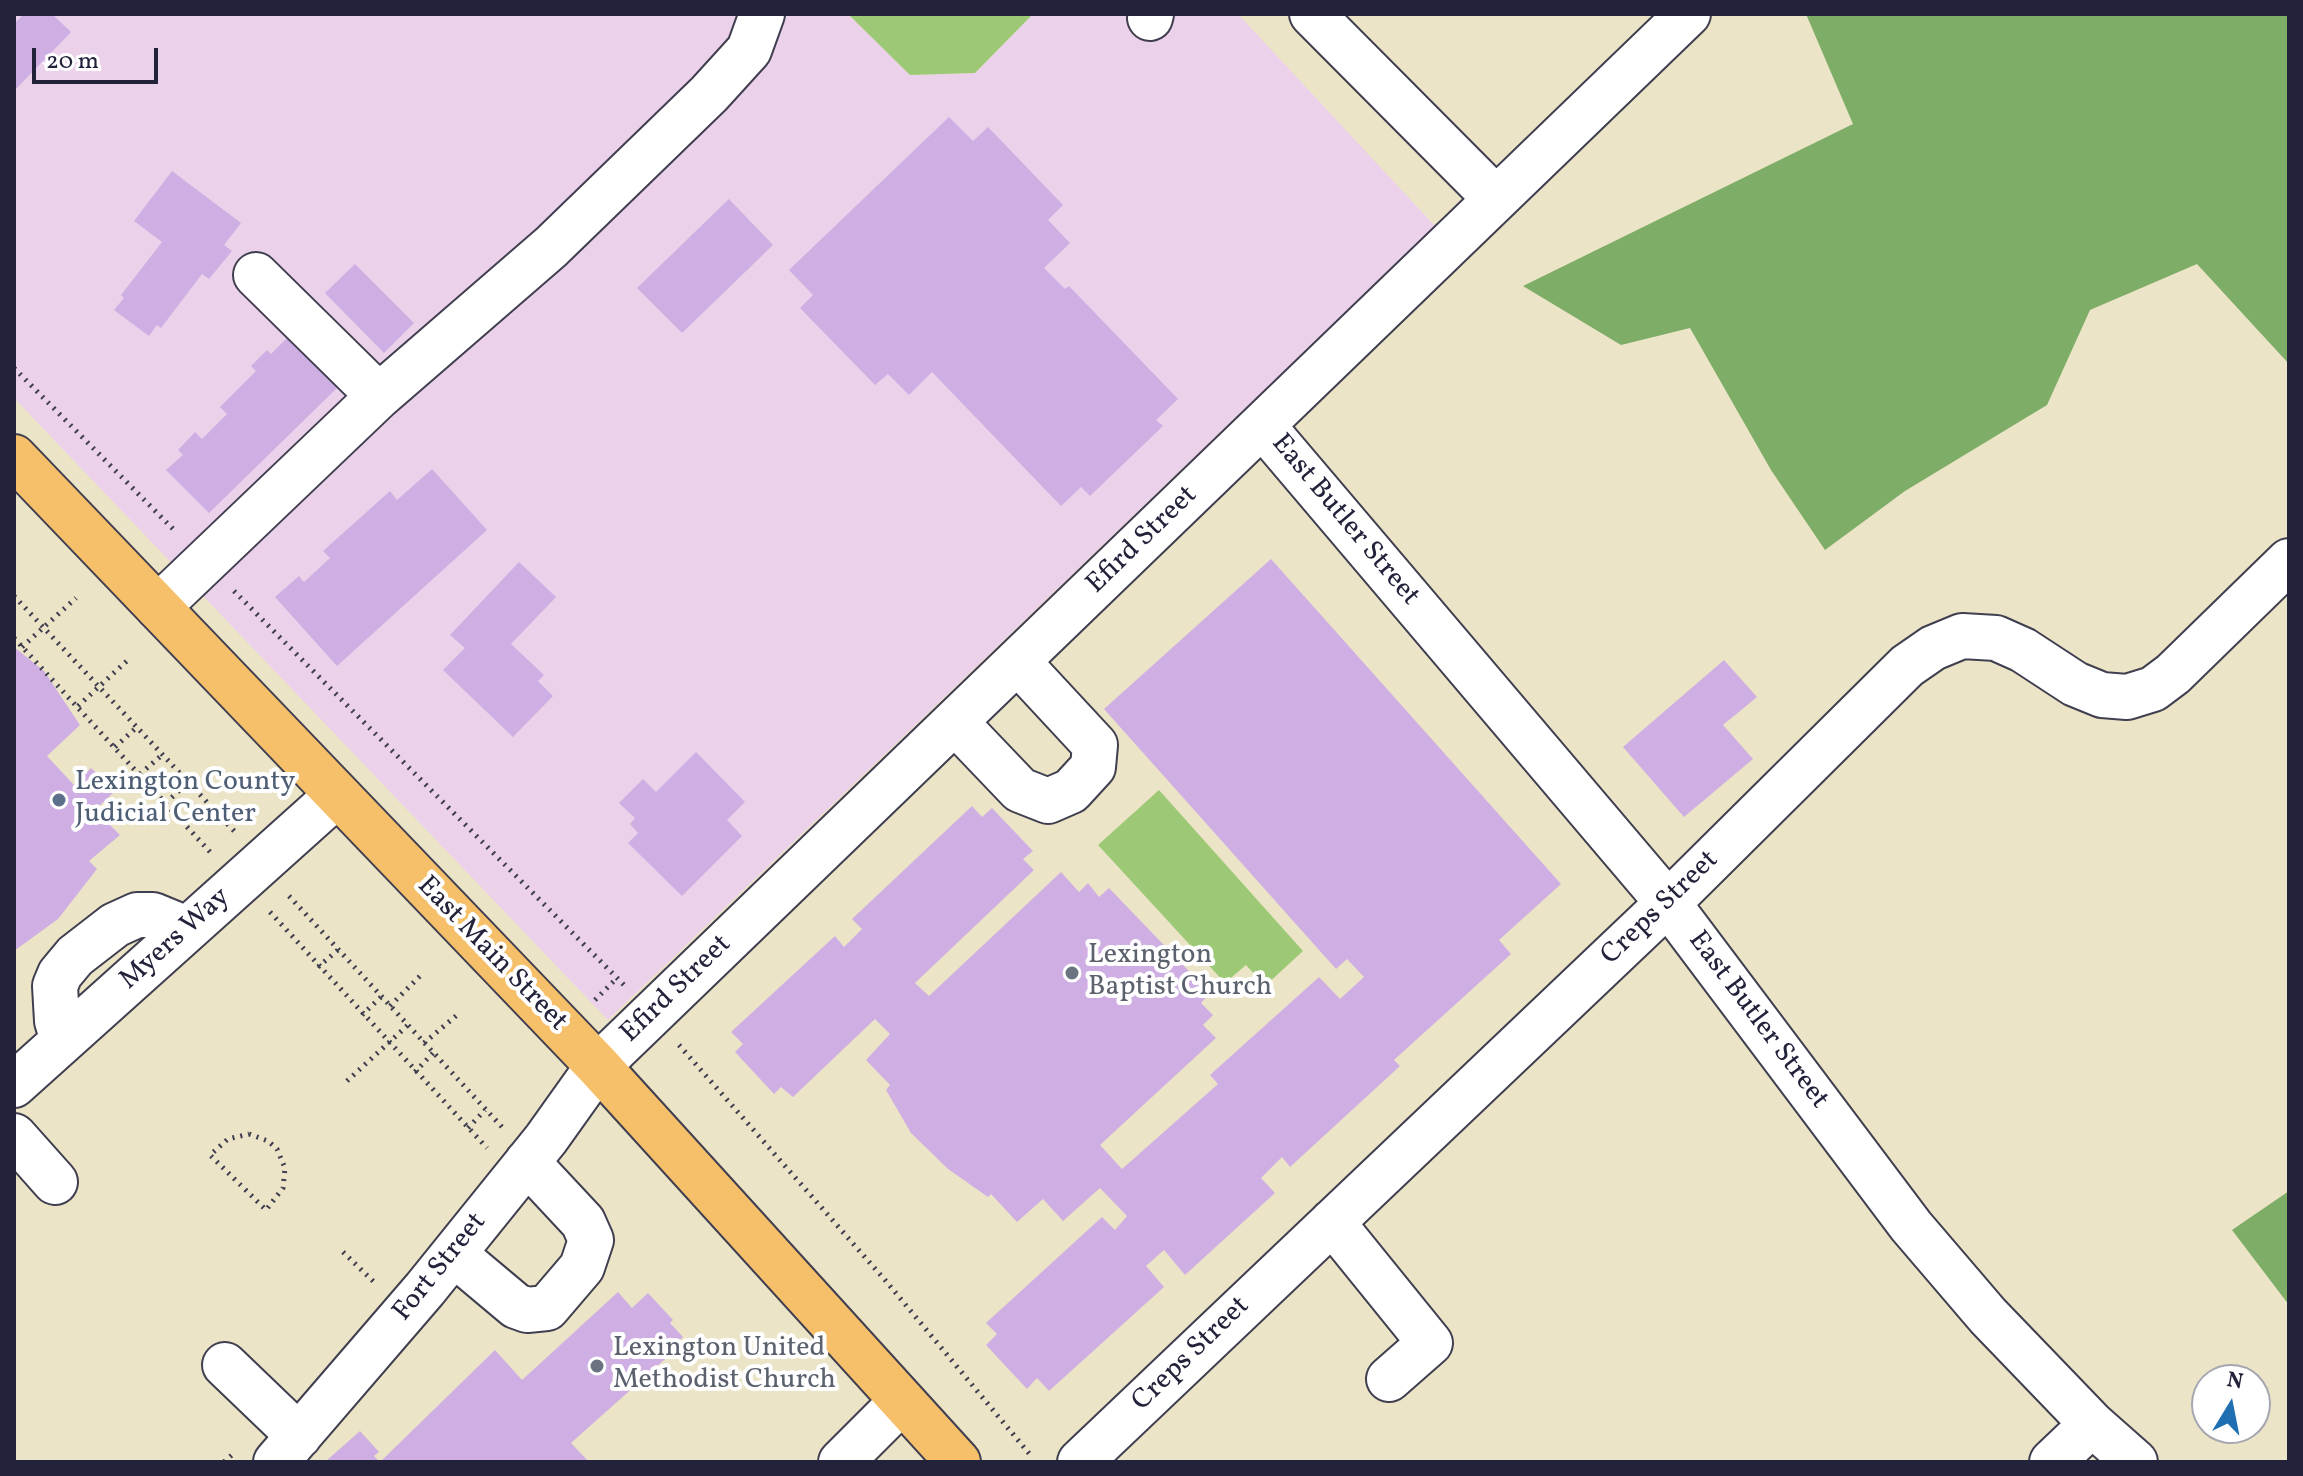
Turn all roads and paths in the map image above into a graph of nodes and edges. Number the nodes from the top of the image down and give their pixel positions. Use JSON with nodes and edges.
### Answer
{"nodes":[{"id":1,"x":762,"y":14,"type":"edge"},
{"id":2,"x":1312,"y":14,"type":"edge"},
{"id":3,"x":1688,"y":14,"type":"edge"},
{"id":4,"x":1496,"y":199,"type":"junction"},
{"id":5,"x":256,"y":275,"type":"dead end"},
{"id":6,"x":14,"y":368,"type":"edge"},
{"id":7,"x":379,"y":396,"type":"junction"},
{"id":8,"x":1263,"y":426,"type":"junction"},
{"id":9,"x":14,"y":457,"type":"edge"},
{"id":10,"x":2289,"y":561,"type":"edge"},
{"id":11,"x":205,"y":562,"type":"junction"},
{"id":12,"x":14,"y":596,"type":"edge"},
{"id":13,"x":76,"y":598,"type":"dead end"},
{"id":14,"x":158,"y":607,"type":"junction"},
{"id":15,"x":44,"y":628,"type":"junction"},
{"id":16,"x":14,"y":638,"type":"edge"},
{"id":17,"x":22,"y":647,"type":"junction"},
{"id":18,"x":130,"y":658,"type":"dead end"},
{"id":19,"x":1018,"y":662,"type":"junction"},
{"id":20,"x":98,"y":686,"type":"junction"},
{"id":21,"x":78,"y":706,"type":"junction"},
{"id":22,"x":955,"y":722,"type":"junction"},
{"id":23,"x":137,"y":727,"type":"junction"},
{"id":24,"x":115,"y":747,"type":"junction"},
{"id":25,"x":162,"y":755,"type":"junction"},
{"id":26,"x":140,"y":774,"type":"junction"},
{"id":27,"x":188,"y":782,"type":"junction"},
{"id":28,"x":337,"y":795,"type":"junction"},
{"id":29,"x":166,"y":803,"type":"junction"},
{"id":30,"x":239,"y":836,"type":"dead end"},
{"id":31,"x":215,"y":858,"type":"dead end"},
{"id":32,"x":289,"y":895,"type":"dead end"},
{"id":33,"x":1668,"y":903,"type":"junction"},
{"id":34,"x":269,"y":913,"type":"dead end"},
{"id":35,"x":338,"y":950,"type":"junction"},
{"id":36,"x":318,"y":967,"type":"junction"},
{"id":37,"x":421,"y":975,"type":"dead end"},
{"id":38,"x":617,"y":978,"type":"junction"},
{"id":39,"x":381,"y":997,"type":"junction"},
{"id":40,"x":594,"y":1001,"type":"dead end"},
{"id":41,"x":390,"y":1006,"type":"junction"},
{"id":42,"x":362,"y":1015,"type":"junction"},
{"id":43,"x":457,"y":1015,"type":"dead end"},
{"id":44,"x":651,"y":1015,"type":"junction"},
{"id":45,"x":408,"y":1025,"type":"junction"},
{"id":46,"x":389,"y":1043,"type":"junction"},
{"id":47,"x":424,"y":1043,"type":"junction"},
{"id":48,"x":433,"y":1053,"type":"junction"},
{"id":49,"x":598,"y":1066,"type":"junction"},
{"id":50,"x":415,"y":1072,"type":"junction"},
{"id":51,"x":347,"y":1081,"type":"dead end"},
{"id":52,"x":14,"y":1085,"type":"edge"},
{"id":53,"x":485,"y":1110,"type":"junction"},
{"id":54,"x":468,"y":1128,"type":"junction"},
{"id":55,"x":14,"y":1136,"type":"edge"},
{"id":56,"x":509,"y":1150,"type":"junction"},
{"id":57,"x":210,"y":1155,"type":"joint"},
{"id":58,"x":55,"y":1182,"type":"dead end"},
{"id":59,"x":1332,"y":1222,"type":"junction"},
{"id":60,"x":343,"y":1252,"type":"dead end"},
{"id":61,"x":454,"y":1254,"type":"junction"},
{"id":62,"x":381,"y":1289,"type":"dead end"},
{"id":63,"x":225,"y":1365,"type":"dead end"},
{"id":64,"x":1389,"y":1379,"type":"dead end"},
{"id":65,"x":902,"y":1401,"type":"junction"},
{"id":66,"x":2092,"y":1424,"type":"junction"},
{"id":67,"x":287,"y":1449,"type":"edge"},
{"id":68,"x":1032,"y":1457,"type":"dead end"},
{"id":69,"x":841,"y":1462,"type":"edge"},
{"id":70,"x":958,"y":1462,"type":"edge"},
{"id":71,"x":1080,"y":1462,"type":"edge"},
{"id":72,"x":2052,"y":1462,"type":"edge"},
{"id":73,"x":2135,"y":1462,"type":"edge"}],
"edges":[{"from":1,"to":7,"type":"street"},
{"from":2,"to":4,"type":"street"},
{"from":3,"to":4,"type":"street","name":"Efird Street"},
{"from":4,"to":8,"type":"street","name":"Efird Street"},
{"from":5,"to":7,"type":"street"},
{"from":6,"to":11,"type":"path"},
{"from":7,"to":11,"type":"street"},
{"from":8,"to":19,"type":"street","name":"Efird Street"},
{"from":8,"to":33,"type":"street","name":"East Butler Street"},
{"from":9,"to":14,"type":"main road","name":"East Main Street"},
{"from":10,"to":33,"type":"street","name":"Creps Street"},
{"from":11,"to":14,"type":"street"},
{"from":11,"to":38,"type":"path"},
{"from":12,"to":15,"type":"path"},
{"from":13,"to":15,"type":"path"},
{"from":14,"to":28,"type":"main road","name":"East Main Street"},
{"from":15,"to":17,"type":"path"},
{"from":15,"to":20,"type":"path"},
{"from":16,"to":17,"type":"path"},
{"from":17,"to":21,"type":"path"},
{"from":18,"to":20,"type":"path"},
{"from":19,"to":22,"type":"street","name":"Efird Street"},
{"from":19,"to":22,"type":"street"},
{"from":20,"to":21,"type":"path"},
{"from":20,"to":23,"type":"path"},
{"from":21,"to":24,"type":"path"},
{"from":22,"to":44,"type":"street","name":"Efird Street"},
{"from":23,"to":24,"type":"path"},
{"from":23,"to":25,"type":"path"},
{"from":24,"to":26,"type":"path"},
{"from":25,"to":26,"type":"path"},
{"from":25,"to":27,"type":"path"},
{"from":26,"to":29,"type":"path"},
{"from":27,"to":29,"type":"path"},
{"from":27,"to":30,"type":"path"},
{"from":28,"to":49,"type":"main road","name":"East Main Street"},
{"from":28,"to":52,"type":"street","name":"Myers Way"},
{"from":29,"to":31,"type":"path"},
{"from":32,"to":35,"type":"path"},
{"from":33,"to":59,"type":"street","name":"Creps Street"},
{"from":33,"to":66,"type":"street","name":"East Butler Street"},
{"from":34,"to":36,"type":"path"},
{"from":35,"to":36,"type":"path"},
{"from":35,"to":39,"type":"path"},
{"from":36,"to":42,"type":"path"},
{"from":37,"to":41,"type":"path"},
{"from":38,"to":40,"type":"path"},
{"from":38,"to":44,"type":"path"},
{"from":39,"to":41,"type":"path"},
{"from":39,"to":42,"type":"path"},
{"from":41,"to":45,"type":"path"},
{"from":42,"to":46,"type":"path"},
{"from":43,"to":47,"type":"path"},
{"from":44,"to":49,"type":"street","name":"Efird Street"},
{"from":44,"to":68,"type":"path"},
{"from":45,"to":46,"type":"path"},
{"from":45,"to":47,"type":"path"},
{"from":46,"to":50,"type":"path"},
{"from":46,"to":51,"type":"path"},
{"from":47,"to":48,"type":"path"},
{"from":48,"to":50,"type":"path"},
{"from":48,"to":53,"type":"path"},
{"from":49,"to":56,"type":"street","name":"Fort Street"},
{"from":49,"to":65,"type":"main road","name":"East Main Street"},
{"from":50,"to":54,"type":"path"},
{"from":53,"to":54,"type":"path"},
{"from":53,"to":56,"type":"path"},
{"from":54,"to":56,"type":"path"},
{"from":55,"to":58,"type":"street"},
{"from":56,"to":61,"type":"street","name":"Fort Street"},
{"from":56,"to":61,"type":"street"},
{"from":57,"to":57,"type":"path"},
{"from":59,"to":64,"type":"street"},
{"from":59,"to":71,"type":"street","name":"Creps Street"},
{"from":60,"to":62,"type":"path"},
{"from":61,"to":67,"type":"street","name":"Fort Street"},
{"from":63,"to":67,"type":"street"},
{"from":65,"to":69,"type":"street"},
{"from":65,"to":70,"type":"main road","name":"East Main Street"},
{"from":66,"to":72,"type":"street"},
{"from":66,"to":73,"type":"street","name":"East Butler Street"}]}
